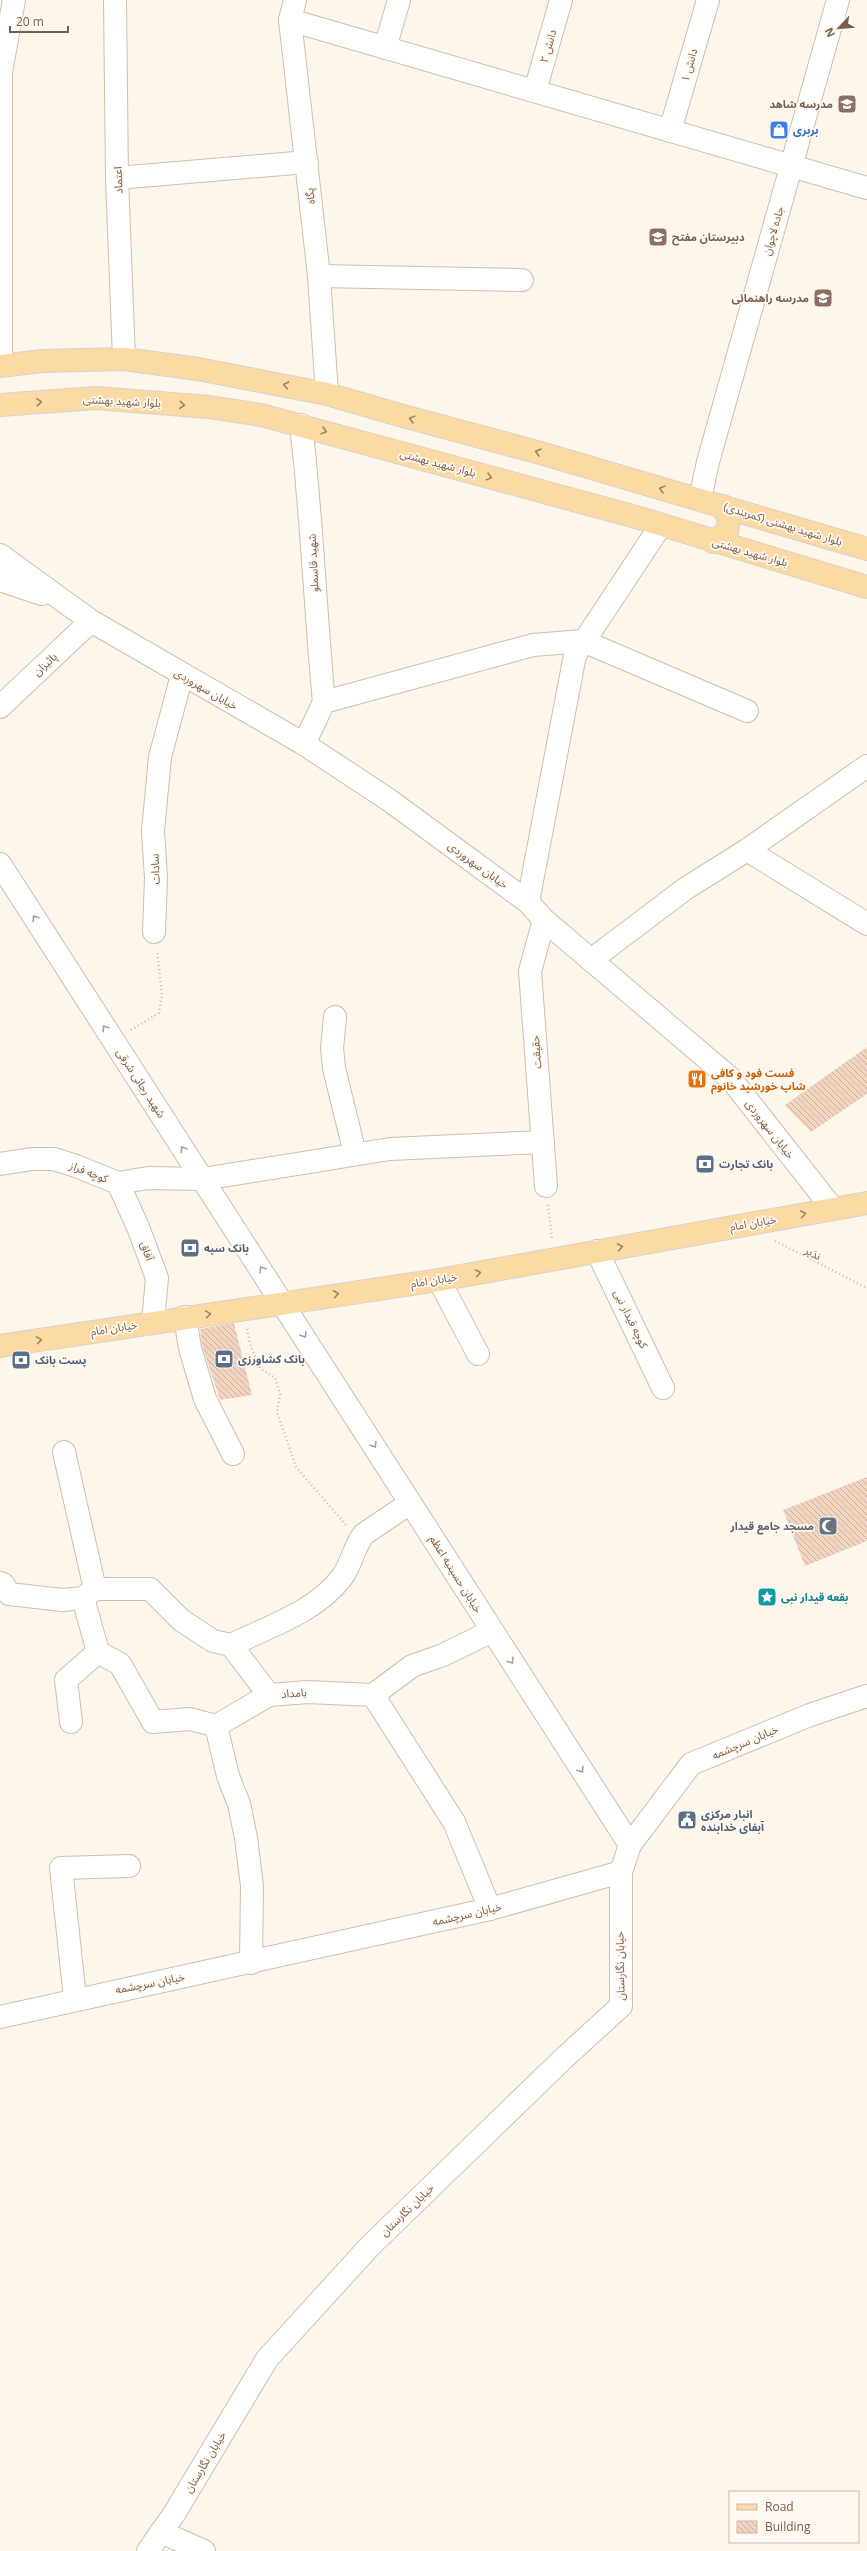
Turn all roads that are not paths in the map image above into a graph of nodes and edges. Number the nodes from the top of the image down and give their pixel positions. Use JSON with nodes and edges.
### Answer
{"nodes":[{"id":1,"x":14,"y":0,"type":"edge"},
{"id":2,"x":115,"y":0,"type":"edge"},
{"id":3,"x":399,"y":0,"type":"edge"},
{"id":4,"x":561,"y":0,"type":"edge"},
{"id":5,"x":708,"y":0,"type":"edge"},
{"id":6,"x":838,"y":0,"type":"edge"},
{"id":7,"x":292,"y":10,"type":"edge"},
{"id":8,"x":385,"y":48,"type":"junction"},
{"id":9,"x":535,"y":91,"type":"junction"},
{"id":10,"x":670,"y":131,"type":"junction"},
{"id":11,"x":307,"y":162,"type":"junction"},
{"id":12,"x":791,"y":166,"type":"junction"},
{"id":13,"x":117,"y":178,"type":"junction"},
{"id":14,"x":867,"y":188,"type":"edge"},
{"id":15,"x":319,"y":276,"type":"junction"},
{"id":16,"x":522,"y":280,"type":"dead end"},
{"id":17,"x":124,"y":359,"type":"junction"},
{"id":18,"x":0,"y":365,"type":"edge"},
{"id":19,"x":327,"y":394,"type":"junction"},
{"id":20,"x":0,"y":405,"type":"edge"},
{"id":21,"x":300,"y":425,"type":"junction"},
{"id":22,"x":700,"y":499,"type":"junction"},
{"id":23,"x":723,"y":506,"type":"junction"},
{"id":24,"x":661,"y":525,"type":"junction"},
{"id":25,"x":713,"y":542,"type":"junction"},
{"id":26,"x":867,"y":549,"type":"edge"},
{"id":27,"x":0,"y":555,"type":"edge"},
{"id":28,"x":0,"y":580,"type":"edge"},
{"id":29,"x":867,"y":587,"type":"edge"},
{"id":30,"x":58,"y":599,"type":"junction"},
{"id":31,"x":91,"y":621,"type":"junction"},
{"id":32,"x":582,"y":642,"type":"junction"},
{"id":33,"x":182,"y":675,"type":"junction"},
{"id":34,"x":324,"y":702,"type":"junction"},
{"id":35,"x":0,"y":708,"type":"edge"},
{"id":36,"x":747,"y":711,"type":"dead end"},
{"id":37,"x":304,"y":744,"type":"junction"},
{"id":38,"x":867,"y":766,"type":"edge"},
{"id":39,"x":747,"y":850,"type":"junction"},
{"id":40,"x":0,"y":864,"type":"edge"},
{"id":41,"x":528,"y":902,"type":"junction"},
{"id":42,"x":544,"y":920,"type":"junction"},
{"id":43,"x":867,"y":924,"type":"edge"},
{"id":44,"x":154,"y":932,"type":"road end"},
{"id":45,"x":591,"y":960,"type":"junction"},
{"id":46,"x":335,"y":1017,"type":"dead end"},
{"id":47,"x":543,"y":1142,"type":"junction"},
{"id":48,"x":355,"y":1154,"type":"junction"},
{"id":49,"x":1,"y":1161,"type":"edge"},
{"id":50,"x":202,"y":1179,"type":"junction"},
{"id":51,"x":118,"y":1183,"type":"junction"},
{"id":52,"x":546,"y":1186,"type":"road end"},
{"id":53,"x":867,"y":1203,"type":"edge"},
{"id":54,"x":833,"y":1209,"type":"junction"},
{"id":55,"x":597,"y":1251,"type":"junction"},
{"id":56,"x":439,"y":1280,"type":"junction"},
{"id":57,"x":283,"y":1302,"type":"junction"},
{"id":58,"x":185,"y":1317,"type":"junction"},
{"id":59,"x":153,"y":1322,"type":"junction"},
{"id":60,"x":0,"y":1346,"type":"edge"},
{"id":61,"x":478,"y":1354,"type":"dead end"},
{"id":62,"x":663,"y":1388,"type":"dead end"},
{"id":63,"x":64,"y":1452,"type":"dead end"},
{"id":64,"x":233,"y":1454,"type":"dead end"},
{"id":65,"x":410,"y":1503,"type":"junction"},
{"id":66,"x":0,"y":1583,"type":"edge"},
{"id":67,"x":89,"y":1594,"type":"junction"},
{"id":68,"x":492,"y":1631,"type":"junction"},
{"id":69,"x":231,"y":1645,"type":"junction"},
{"id":70,"x":98,"y":1652,"type":"junction"},
{"id":71,"x":269,"y":1695,"type":"junction"},
{"id":72,"x":372,"y":1695,"type":"junction"},
{"id":73,"x":867,"y":1696,"type":"edge"},
{"id":74,"x":72,"y":1722,"type":"dead end"},
{"id":75,"x":216,"y":1726,"type":"junction"},
{"id":76,"x":630,"y":1845,"type":"junction"},
{"id":77,"x":129,"y":1866,"type":"dead end"},
{"id":78,"x":621,"y":1872,"type":"junction"},
{"id":79,"x":490,"y":1909,"type":"junction"},
{"id":80,"x":251,"y":1963,"type":"junction"},
{"id":81,"x":75,"y":1998,"type":"junction"},
{"id":82,"x":0,"y":2016,"type":"edge"},
{"id":83,"x":161,"y":2532,"type":"junction"},
{"id":84,"x":148,"y":2551,"type":"edge"},
{"id":85,"x":204,"y":2551,"type":"edge"}],
"edges":[{"from":1,"to":18,"type":"street"},
{"from":2,"to":13,"type":"street","name":"اعتماد"},
{"from":3,"to":8,"type":"street"},
{"from":4,"to":9,"type":"street","name":"دانش ۲"},
{"from":5,"to":10,"type":"street","name":"دانش ۱"},
{"from":6,"to":12,"type":"street","name":"جاده لاچوان"},
{"from":7,"to":8,"type":"street"},
{"from":7,"to":11,"type":"street","name":"پگاه"},
{"from":8,"to":9,"type":"street"},
{"from":9,"to":10,"type":"street"},
{"from":10,"to":12,"type":"street"},
{"from":11,"to":13,"type":"street"},
{"from":11,"to":15,"type":"street","name":"پگاه"},
{"from":12,"to":14,"type":"street"},
{"from":12,"to":22,"type":"street","name":"جاده لاچوان"},
{"from":13,"to":17,"type":"street","name":"اعتماد"},
{"from":15,"to":16,"type":"street"},
{"from":15,"to":19,"type":"street","name":"پگاه"},
{"from":17,"to":18,"type":"main road"},
{"from":19,"to":17,"type":"main road","one_way":true},
{"from":22,"to":19,"type":"main road","one_way":true},
{"from":20,"to":21,"type":"main road","name":"بلوار شهید بهشتی","one_way":true},
{"from":21,"to":24,"type":"main road","name":"بلوار شهید بهشتی","one_way":true},
{"from":21,"to":34,"type":"street","name":"شهید قاسملو"},
{"from":22,"to":23,"type":"main road","name":"بلوار شهید بهشتی (کمربندی)"},
{"from":23,"to":25,"type":"main road"},
{"from":23,"to":26,"type":"main road","name":"بلوار شهید بهشتی (کمربندی)"},
{"from":24,"to":25,"type":"main road","name":"بلوار شهید بهشتی"},
{"from":24,"to":32,"type":"street"},
{"from":25,"to":29,"type":"main road","name":"بلوار شهید بهشتی"},
{"from":27,"to":30,"type":"street","name":"خیابان سهروردی"},
{"from":28,"to":30,"type":"street","name":"خیابان سهروردی"},
{"from":30,"to":31,"type":"street","name":"خیابان سهروردی"},
{"from":31,"to":33,"type":"street","name":"خیابان سهروردی"},
{"from":31,"to":35,"type":"street","name":"پائیزان"},
{"from":32,"to":34,"type":"street"},
{"from":32,"to":36,"type":"street"},
{"from":32,"to":41,"type":"street"},
{"from":33,"to":37,"type":"street","name":"خیابان سهروردی"},
{"from":33,"to":44,"type":"street","name":"سادات"},
{"from":34,"to":37,"type":"street"},
{"from":37,"to":41,"type":"street","name":"خیابان سهروردی"},
{"from":38,"to":39,"type":"street"},
{"from":39,"to":43,"type":"street"},
{"from":39,"to":45,"type":"street"},
{"from":50,"to":40,"type":"street","name":"شهید رجائی شرقی","one_way":true},
{"from":41,"to":42,"type":"street","name":"خیابان سهروردی"},
{"from":42,"to":45,"type":"street","name":"خیابان سهروردی"},
{"from":42,"to":47,"type":"street","name":"حقیقت"},
{"from":45,"to":54,"type":"street","name":"خیابان سهروردی"},
{"from":46,"to":48,"type":"street"},
{"from":47,"to":48,"type":"street","name":"کوچه فراز"},
{"from":47,"to":52,"type":"street","name":"حقیقت"},
{"from":48,"to":50,"type":"street","name":"کوچه فراز"},
{"from":49,"to":51,"type":"street","name":"کوچه فراز"},
{"from":50,"to":51,"type":"street","name":"کوچه فراز"},
{"from":57,"to":50,"type":"street","name":"شهید رجائی شرقی","one_way":true},
{"from":51,"to":59,"type":"street","name":"آفاق"},
{"from":53,"to":54,"type":"main road","name":"خیابان امام"},
{"from":55,"to":54,"type":"main road","name":"خیابان امام","one_way":true},
{"from":56,"to":55,"type":"main road","name":"خیابان امام","one_way":true},
{"from":55,"to":62,"type":"street","name":"کوچه قیدار نبی"},
{"from":57,"to":56,"type":"main road","name":"خیابان امام","one_way":true},
{"from":56,"to":61,"type":"street"},
{"from":58,"to":57,"type":"main road","name":"خیابان امام","one_way":true},
{"from":57,"to":65,"type":"street","name":"خیابان حسینیه اعظم","one_way":true},
{"from":58,"to":59,"type":"main road","name":"خیابان امام"},
{"from":58,"to":64,"type":"street"},
{"from":60,"to":59,"type":"main road","name":"خیابان امام","one_way":true},
{"from":63,"to":67,"type":"street"},
{"from":65,"to":68,"type":"street","name":"خیابان حسینیه اعظم"},
{"from":65,"to":69,"type":"street"},
{"from":66,"to":67,"type":"street"},
{"from":67,"to":69,"type":"street"},
{"from":67,"to":70,"type":"street"},
{"from":68,"to":72,"type":"street"},
{"from":68,"to":76,"type":"street","name":"خیابان حسینیه اعظم","one_way":true},
{"from":69,"to":71,"type":"street","name":"بامداد"},
{"from":70,"to":74,"type":"street"},
{"from":70,"to":75,"type":"street"},
{"from":71,"to":72,"type":"street","name":"بامداد"},
{"from":71,"to":75,"type":"street"},
{"from":72,"to":79,"type":"street"},
{"from":73,"to":76,"type":"street","name":"خیابان سرچشمه"},
{"from":75,"to":80,"type":"street"},
{"from":76,"to":78,"type":"street","name":"خیابان سرچشمه"},
{"from":77,"to":81,"type":"street"},
{"from":78,"to":79,"type":"street","name":"خیابان سرچشمه"},
{"from":78,"to":83,"type":"street","name":"خیابان نگارستان"},
{"from":79,"to":80,"type":"street","name":"خیابان سرچشمه"},
{"from":80,"to":81,"type":"street","name":"خیابان سرچشمه"},
{"from":81,"to":82,"type":"street","name":"خیابان سرچشمه"},
{"from":83,"to":84,"type":"street","name":"خیابان نگارستان"},
{"from":83,"to":85,"type":"street"}]}
